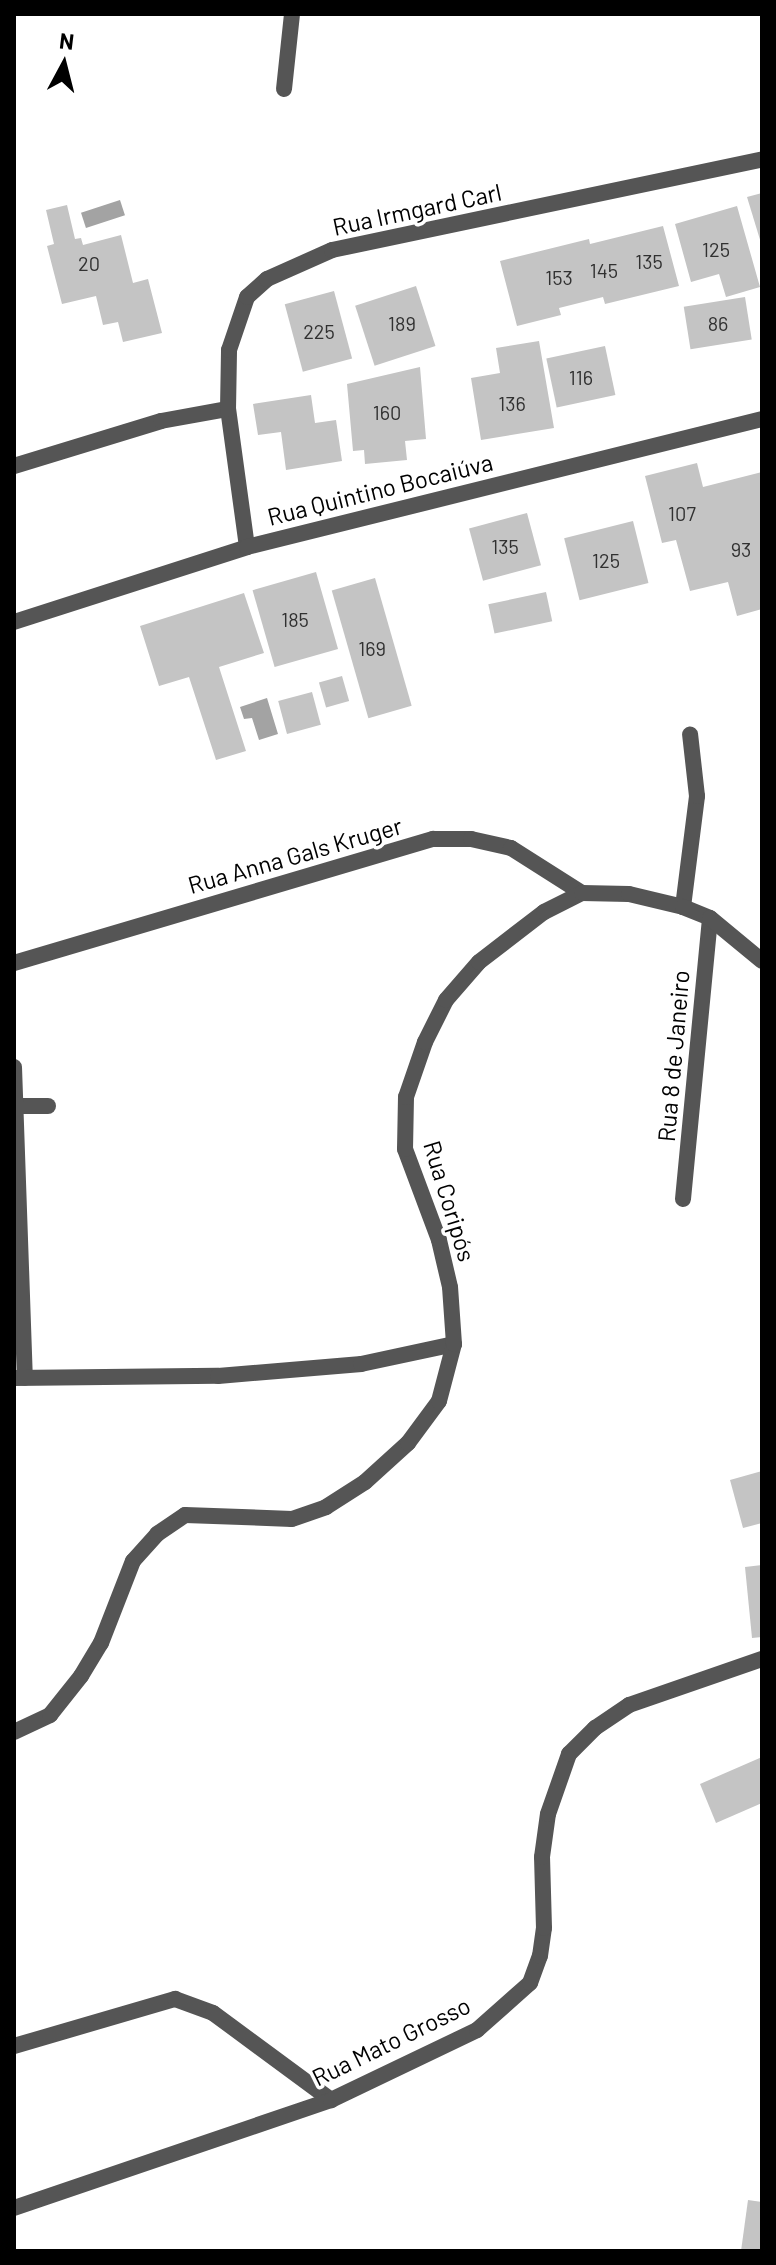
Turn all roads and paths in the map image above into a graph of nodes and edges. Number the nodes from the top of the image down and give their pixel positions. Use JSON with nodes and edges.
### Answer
{"nodes":[{"id":1,"x":292,"y":14,"type":"edge"},
{"id":2,"x":284,"y":89,"type":"dead end"},
{"id":3,"x":762,"y":159,"type":"edge"},
{"id":4,"x":228,"y":409,"type":"junction"},
{"id":5,"x":762,"y":419,"type":"edge"},
{"id":6,"x":14,"y":466,"type":"edge"},
{"id":7,"x":247,"y":547,"type":"junction"},
{"id":8,"x":14,"y":622,"type":"edge"},
{"id":9,"x":690,"y":734,"type":"dead end"},
{"id":10,"x":582,"y":893,"type":"junction"},
{"id":11,"x":683,"y":907,"type":"junction"},
{"id":12,"x":710,"y":918,"type":"junction"},
{"id":13,"x":762,"y":961,"type":"edge"},
{"id":14,"x":14,"y":963,"type":"edge"},
{"id":15,"x":14,"y":1067,"type":"edge"},
{"id":16,"x":17,"y":1106,"type":"junction"},
{"id":17,"x":48,"y":1106,"type":"dead end"},
{"id":18,"x":683,"y":1199,"type":"dead end"},
{"id":19,"x":454,"y":1344,"type":"junction"},
{"id":20,"x":19,"y":1378,"type":"edge"},
{"id":21,"x":762,"y":1659,"type":"edge"},
{"id":22,"x":14,"y":1732,"type":"edge"},
{"id":23,"x":14,"y":2046,"type":"edge"},
{"id":24,"x":331,"y":2100,"type":"junction"},
{"id":25,"x":14,"y":2208,"type":"edge"}],
"edges":[{"from":1,"to":2,"type":"street"},
{"from":3,"to":4,"type":"street","name":"Rua Irmgard Carl"},
{"from":4,"to":6,"type":"street"},
{"from":4,"to":7,"type":"street","name":"Rua Irmgard Carl"},
{"from":5,"to":7,"type":"street","name":"Rua Quintino Bocaiúva"},
{"from":7,"to":8,"type":"street","name":"Rua Quintino Bocaiúva"},
{"from":9,"to":11,"type":"street"},
{"from":10,"to":11,"type":"street","name":"Rua Coripós"},
{"from":10,"to":14,"type":"street","name":"Rua Anna Gals Kruger"},
{"from":10,"to":19,"type":"street","name":"Rua Coripós"},
{"from":11,"to":12,"type":"street","name":"Rua Coripós"},
{"from":12,"to":13,"type":"street","name":"Rua Coripós"},
{"from":12,"to":18,"type":"street","name":"Rua 8 de Janeiro"},
{"from":15,"to":16,"type":"street"},
{"from":16,"to":17,"type":"street"},
{"from":16,"to":20,"type":"street"},
{"from":19,"to":20,"type":"street"},
{"from":19,"to":22,"type":"street","name":"Rua Coripós"},
{"from":21,"to":24,"type":"street","name":"Rua Mato Grosso"},
{"from":23,"to":24,"type":"street"},
{"from":24,"to":25,"type":"street","name":"Rua Mato Grosso"}]}
